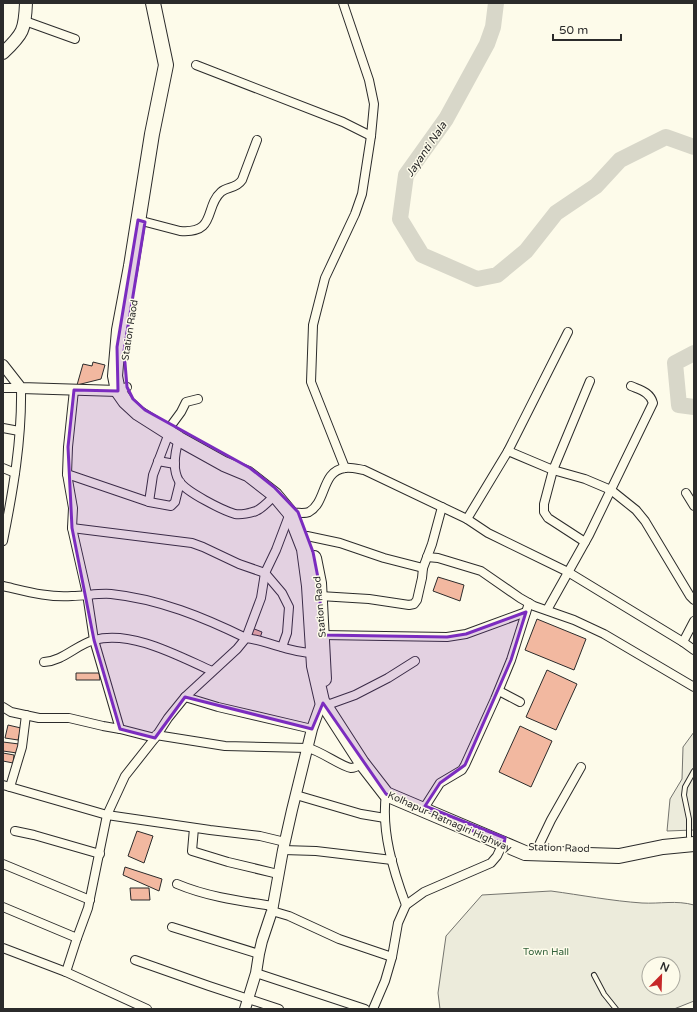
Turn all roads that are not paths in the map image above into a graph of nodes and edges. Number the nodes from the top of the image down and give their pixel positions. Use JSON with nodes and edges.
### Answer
{"nodes":[{"id":1,"x":26,"y":3,"type":"edge"},
{"id":2,"x":154,"y":3,"type":"edge"},
{"id":3,"x":343,"y":3,"type":"edge"},
{"id":4,"x":26,"y":21,"type":"junction"},
{"id":5,"x":74,"y":39,"type":"dead end"},
{"id":6,"x":3,"y":53,"type":"edge"},
{"id":7,"x":196,"y":65,"type":"dead end"},
{"id":8,"x":371,"y":136,"type":"junction"},
{"id":9,"x":257,"y":140,"type":"dead end"},
{"id":10,"x":141,"y":221,"type":"junction"},
{"id":11,"x":568,"y":332,"type":"dead end"},
{"id":12,"x":3,"y":365,"type":"edge"},
{"id":13,"x":590,"y":380,"type":"dead end"},
{"id":14,"x":630,"y":386,"type":"dead end"},
{"id":15,"x":3,"y":388,"type":"edge"},
{"id":16,"x":21,"y":388,"type":"junction"},
{"id":17,"x":122,"y":389,"type":"junction"},
{"id":18,"x":74,"y":390,"type":"junction"},
{"id":19,"x":198,"y":398,"type":"dead end"},
{"id":20,"x":3,"y":428,"type":"edge"},
{"id":21,"x":19,"y":431,"type":"junction"},
{"id":22,"x":173,"y":433,"type":"junction"},
{"id":23,"x":508,"y":451,"type":"junction"},
{"id":24,"x":158,"y":461,"type":"junction"},
{"id":25,"x":175,"y":464,"type":"junction"},
{"id":26,"x":3,"y":468,"type":"edge"},
{"id":27,"x":345,"y":468,"type":"junction"},
{"id":28,"x":553,"y":470,"type":"junction"},
{"id":29,"x":14,"y":473,"type":"junction"},
{"id":30,"x":67,"y":474,"type":"junction"},
{"id":31,"x":180,"y":482,"type":"junction"},
{"id":32,"x":611,"y":490,"type":"junction"},
{"id":33,"x":686,"y":493,"type":"dead end"},
{"id":34,"x":276,"y":495,"type":"junction"},
{"id":35,"x":149,"y":502,"type":"junction"},
{"id":36,"x":694,"y":506,"type":"edge"},
{"id":37,"x":442,"y":507,"type":"junction"},
{"id":38,"x":294,"y":512,"type":"junction"},
{"id":39,"x":467,"y":519,"type":"junction"},
{"id":40,"x":72,"y":528,"type":"junction"},
{"id":41,"x":307,"y":536,"type":"junction"},
{"id":42,"x":3,"y":541,"type":"edge"},
{"id":43,"x":585,"y":542,"type":"junction"},
{"id":44,"x":427,"y":557,"type":"junction"},
{"id":45,"x":423,"y":568,"type":"junction"},
{"id":46,"x":568,"y":572,"type":"junction"},
{"id":47,"x":265,"y":574,"type":"junction"},
{"id":48,"x":3,"y":586,"type":"edge"},
{"id":49,"x":87,"y":594,"type":"junction"},
{"id":50,"x":320,"y":596,"type":"junction"},
{"id":51,"x":694,"y":600,"type":"edge"},
{"id":52,"x":529,"y":603,"type":"junction"},
{"id":53,"x":548,"y":610,"type":"junction"},
{"id":54,"x":526,"y":612,"type":"junction"},
{"id":55,"x":694,"y":621,"type":"edge"},
{"id":56,"x":322,"y":635,"type":"junction"},
{"id":57,"x":246,"y":638,"type":"junction"},
{"id":58,"x":94,"y":640,"type":"junction"},
{"id":59,"x":683,"y":642,"type":"junction"},
{"id":60,"x":282,"y":647,"type":"junction"},
{"id":61,"x":694,"y":650,"type":"edge"},
{"id":62,"x":313,"y":652,"type":"junction"},
{"id":63,"x":415,"y":661,"type":"dead end"},
{"id":64,"x":44,"y":662,"type":"dead end"},
{"id":65,"x":212,"y":671,"type":"junction"},
{"id":66,"x":694,"y":687,"type":"edge"},
{"id":67,"x":499,"y":691,"type":"junction"},
{"id":68,"x":185,"y":697,"type":"junction"},
{"id":69,"x":326,"y":702,"type":"junction"},
{"id":70,"x":520,"y":702,"type":"dead end"},
{"id":71,"x":3,"y":707,"type":"edge"},
{"id":72,"x":26,"y":715,"type":"junction"},
{"id":73,"x":120,"y":729,"type":"junction"},
{"id":74,"x":312,"y":729,"type":"junction"},
{"id":75,"x":156,"y":736,"type":"junction"},
{"id":76,"x":308,"y":748,"type":"junction"},
{"id":77,"x":362,"y":763,"type":"junction"},
{"id":78,"x":581,"y":767,"type":"dead end"},
{"id":79,"x":694,"y":771,"type":"edge"},
{"id":80,"x":7,"y":786,"type":"edge"},
{"id":81,"x":386,"y":794,"type":"junction"},
{"id":82,"x":296,"y":795,"type":"junction"},
{"id":83,"x":426,"y":805,"type":"junction"},
{"id":84,"x":108,"y":815,"type":"junction"},
{"id":85,"x":385,"y":818,"type":"junction"},
{"id":86,"x":194,"y":828,"type":"junction"},
{"id":87,"x":15,"y":831,"type":"dead end"},
{"id":88,"x":692,"y":839,"type":"edge"},
{"id":89,"x":504,"y":841,"type":"junction"},
{"id":90,"x":284,"y":846,"type":"junction"},
{"id":91,"x":538,"y":847,"type":"junction"},
{"id":92,"x":100,"y":854,"type":"junction"},
{"id":93,"x":392,"y":860,"type":"junction"},
{"id":94,"x":3,"y":864,"type":"edge"},
{"id":95,"x":278,"y":874,"type":"junction"},
{"id":96,"x":177,"y":884,"type":"dead end"},
{"id":97,"x":90,"y":900,"type":"junction"},
{"id":98,"x":406,"y":905,"type":"junction"},
{"id":99,"x":3,"y":907,"type":"edge"},
{"id":100,"x":272,"y":908,"type":"junction"},
{"id":101,"x":172,"y":927,"type":"dead end"},
{"id":102,"x":77,"y":938,"type":"junction"},
{"id":103,"x":3,"y":948,"type":"edge"},
{"id":104,"x":259,"y":954,"type":"junction"},
{"id":105,"x":392,"y":957,"type":"junction"},
{"id":106,"x":135,"y":960,"type":"dead end"},
{"id":107,"x":66,"y":972,"type":"junction"},
{"id":108,"x":256,"y":973,"type":"junction"},
{"id":109,"x":594,"y":976,"type":"dead end"},
{"id":110,"x":247,"y":1004,"type":"edge"},
{"id":111,"x":147,"y":1009,"type":"edge"},
{"id":112,"x":279,"y":1009,"type":"edge"},
{"id":113,"x":365,"y":1009,"type":"edge"},
{"id":114,"x":373,"y":1009,"type":"edge"},
{"id":115,"x":616,"y":1009,"type":"edge"}],
"edges":[{"from":1,"to":4,"type":"main road"},
{"from":2,"to":10,"type":"highway","name":"Station Raod"},
{"from":3,"to":8,"type":"street"},
{"from":4,"to":5,"type":"street"},
{"from":4,"to":6,"type":"main road"},
{"from":7,"to":8,"type":"street"},
{"from":8,"to":27,"type":"street"},
{"from":9,"to":10,"type":"street"},
{"from":10,"to":17,"type":"highway","name":"Station Raod"},
{"from":11,"to":23,"type":"street"},
{"from":12,"to":16,"type":"street"},
{"from":13,"to":28,"type":"street"},
{"from":14,"to":32,"type":"street"},
{"from":15,"to":16,"type":"street"},
{"from":16,"to":18,"type":"street"},
{"from":16,"to":21,"type":"street"},
{"from":17,"to":18,"type":"street"},
{"from":17,"to":22,"type":"highway","name":"Kolhapur-Ratnagiri Highway"},
{"from":18,"to":30,"type":"street"},
{"from":19,"to":22,"type":"street"},
{"from":20,"to":21,"type":"street"},
{"from":21,"to":29,"type":"street"},
{"from":22,"to":24,"type":"street"},
{"from":22,"to":25,"type":"street"},
{"from":22,"to":34,"type":"highway","name":"Kolhapur-Ratnagiri Highway"},
{"from":22,"to":38,"type":"highway","name":"Station Raod"},
{"from":23,"to":28,"type":"street"},
{"from":23,"to":39,"type":"street"},
{"from":24,"to":25,"type":"street"},
{"from":24,"to":35,"type":"street"},
{"from":25,"to":31,"type":"street"},
{"from":26,"to":29,"type":"street"},
{"from":27,"to":37,"type":"street"},
{"from":27,"to":38,"type":"street"},
{"from":28,"to":32,"type":"street"},
{"from":28,"to":43,"type":"street"},
{"from":29,"to":42,"type":"street"},
{"from":30,"to":35,"type":"street"},
{"from":30,"to":40,"type":"street"},
{"from":31,"to":34,"type":"street"},
{"from":31,"to":35,"type":"street"},
{"from":32,"to":43,"type":"street"},
{"from":32,"to":51,"type":"street"},
{"from":33,"to":36,"type":"street"},
{"from":34,"to":38,"type":"highway","name":"Kolhapur-Ratnagiri Highway"},
{"from":37,"to":39,"type":"street"},
{"from":37,"to":44,"type":"street"},
{"from":38,"to":41,"type":"highway","name":"Station Raod"},
{"from":38,"to":47,"type":"street"},
{"from":38,"to":62,"type":"highway","name":"Kolhapur-Ratnagiri Highway"},
{"from":39,"to":46,"type":"street"},
{"from":40,"to":47,"type":"street"},
{"from":40,"to":49,"type":"street"},
{"from":41,"to":45,"type":"street"},
{"from":41,"to":50,"type":"highway","name":"Station Raod"},
{"from":43,"to":46,"type":"street"},
{"from":44,"to":45,"type":"street"},
{"from":44,"to":52,"type":"street"},
{"from":45,"to":50,"type":"street"},
{"from":46,"to":53,"type":"street"},
{"from":46,"to":59,"type":"street"},
{"from":47,"to":57,"type":"street"},
{"from":47,"to":60,"type":"street"},
{"from":48,"to":49,"type":"street"},
{"from":49,"to":57,"type":"street"},
{"from":49,"to":58,"type":"street"},
{"from":50,"to":56,"type":"highway","name":"Station Raod"},
{"from":52,"to":53,"type":"street"},
{"from":52,"to":54,"type":"street"},
{"from":53,"to":66,"type":"street"},
{"from":54,"to":56,"type":"street"},
{"from":54,"to":67,"type":"street"},
{"from":55,"to":59,"type":"street"},
{"from":56,"to":69,"type":"highway","name":"Station Raod"},
{"from":57,"to":60,"type":"street"},
{"from":57,"to":65,"type":"street"},
{"from":58,"to":64,"type":"street"},
{"from":58,"to":65,"type":"street"},
{"from":58,"to":73,"type":"street"},
{"from":59,"to":61,"type":"street"},
{"from":60,"to":62,"type":"street"},
{"from":62,"to":69,"type":"highway","name":"Kolhapur-Ratnagiri Highway"},
{"from":63,"to":69,"type":"street"},
{"from":65,"to":68,"type":"street"},
{"from":67,"to":70,"type":"street"},
{"from":67,"to":83,"type":"street"},
{"from":68,"to":74,"type":"street"},
{"from":68,"to":75,"type":"street"},
{"from":69,"to":74,"type":"street"},
{"from":69,"to":77,"type":"highway","name":"Kolhapur-Ratnagiri Highway"},
{"from":69,"to":83,"type":"highway","name":"Station Raod"},
{"from":71,"to":72,"type":"street"},
{"from":72,"to":73,"type":"street"},
{"from":72,"to":80,"type":"street"},
{"from":73,"to":75,"type":"street"},
{"from":74,"to":76,"type":"street"},
{"from":75,"to":76,"type":"street"},
{"from":75,"to":84,"type":"street"},
{"from":76,"to":77,"type":"street"},
{"from":76,"to":82,"type":"street"},
{"from":77,"to":81,"type":"highway","name":"Kolhapur-Ratnagiri Highway"},
{"from":78,"to":91,"type":"street"},
{"from":79,"to":88,"type":"lane"},
{"from":80,"to":84,"type":"street"},
{"from":81,"to":85,"type":"street"},
{"from":81,"to":89,"type":"highway","name":"Kolhapur-Ratnagiri Highway"},
{"from":82,"to":85,"type":"street"},
{"from":82,"to":90,"type":"street"},
{"from":83,"to":89,"type":"highway","name":"Station Raod"},
{"from":84,"to":86,"type":"street"},
{"from":84,"to":92,"type":"street"},
{"from":85,"to":93,"type":"street"},
{"from":86,"to":90,"type":"street"},
{"from":86,"to":95,"type":"street"},
{"from":87,"to":92,"type":"street"},
{"from":88,"to":89,"type":"highway","name":"Kolhapur-Ratnagiri Highway"},
{"from":88,"to":91,"type":"highway","name":"Station Raod"},
{"from":89,"to":91,"type":"highway","name":"Station Raod"},
{"from":89,"to":98,"type":"street"},
{"from":90,"to":93,"type":"street"},
{"from":90,"to":95,"type":"street"},
{"from":92,"to":97,"type":"street"},
{"from":93,"to":98,"type":"street"},
{"from":94,"to":97,"type":"street"},
{"from":95,"to":100,"type":"street"},
{"from":96,"to":100,"type":"street"},
{"from":97,"to":102,"type":"street"},
{"from":98,"to":105,"type":"street"},
{"from":99,"to":102,"type":"street"},
{"from":100,"to":104,"type":"street"},
{"from":100,"to":105,"type":"street"},
{"from":101,"to":104,"type":"street"},
{"from":102,"to":107,"type":"street"},
{"from":103,"to":107,"type":"street"},
{"from":104,"to":108,"type":"street"},
{"from":105,"to":114,"type":"street"},
{"from":106,"to":110,"type":"street"},
{"from":107,"to":111,"type":"street"},
{"from":108,"to":110,"type":"street"},
{"from":108,"to":113,"type":"street"},
{"from":109,"to":115,"type":"lane"},
{"from":110,"to":112,"type":"street"}]}
